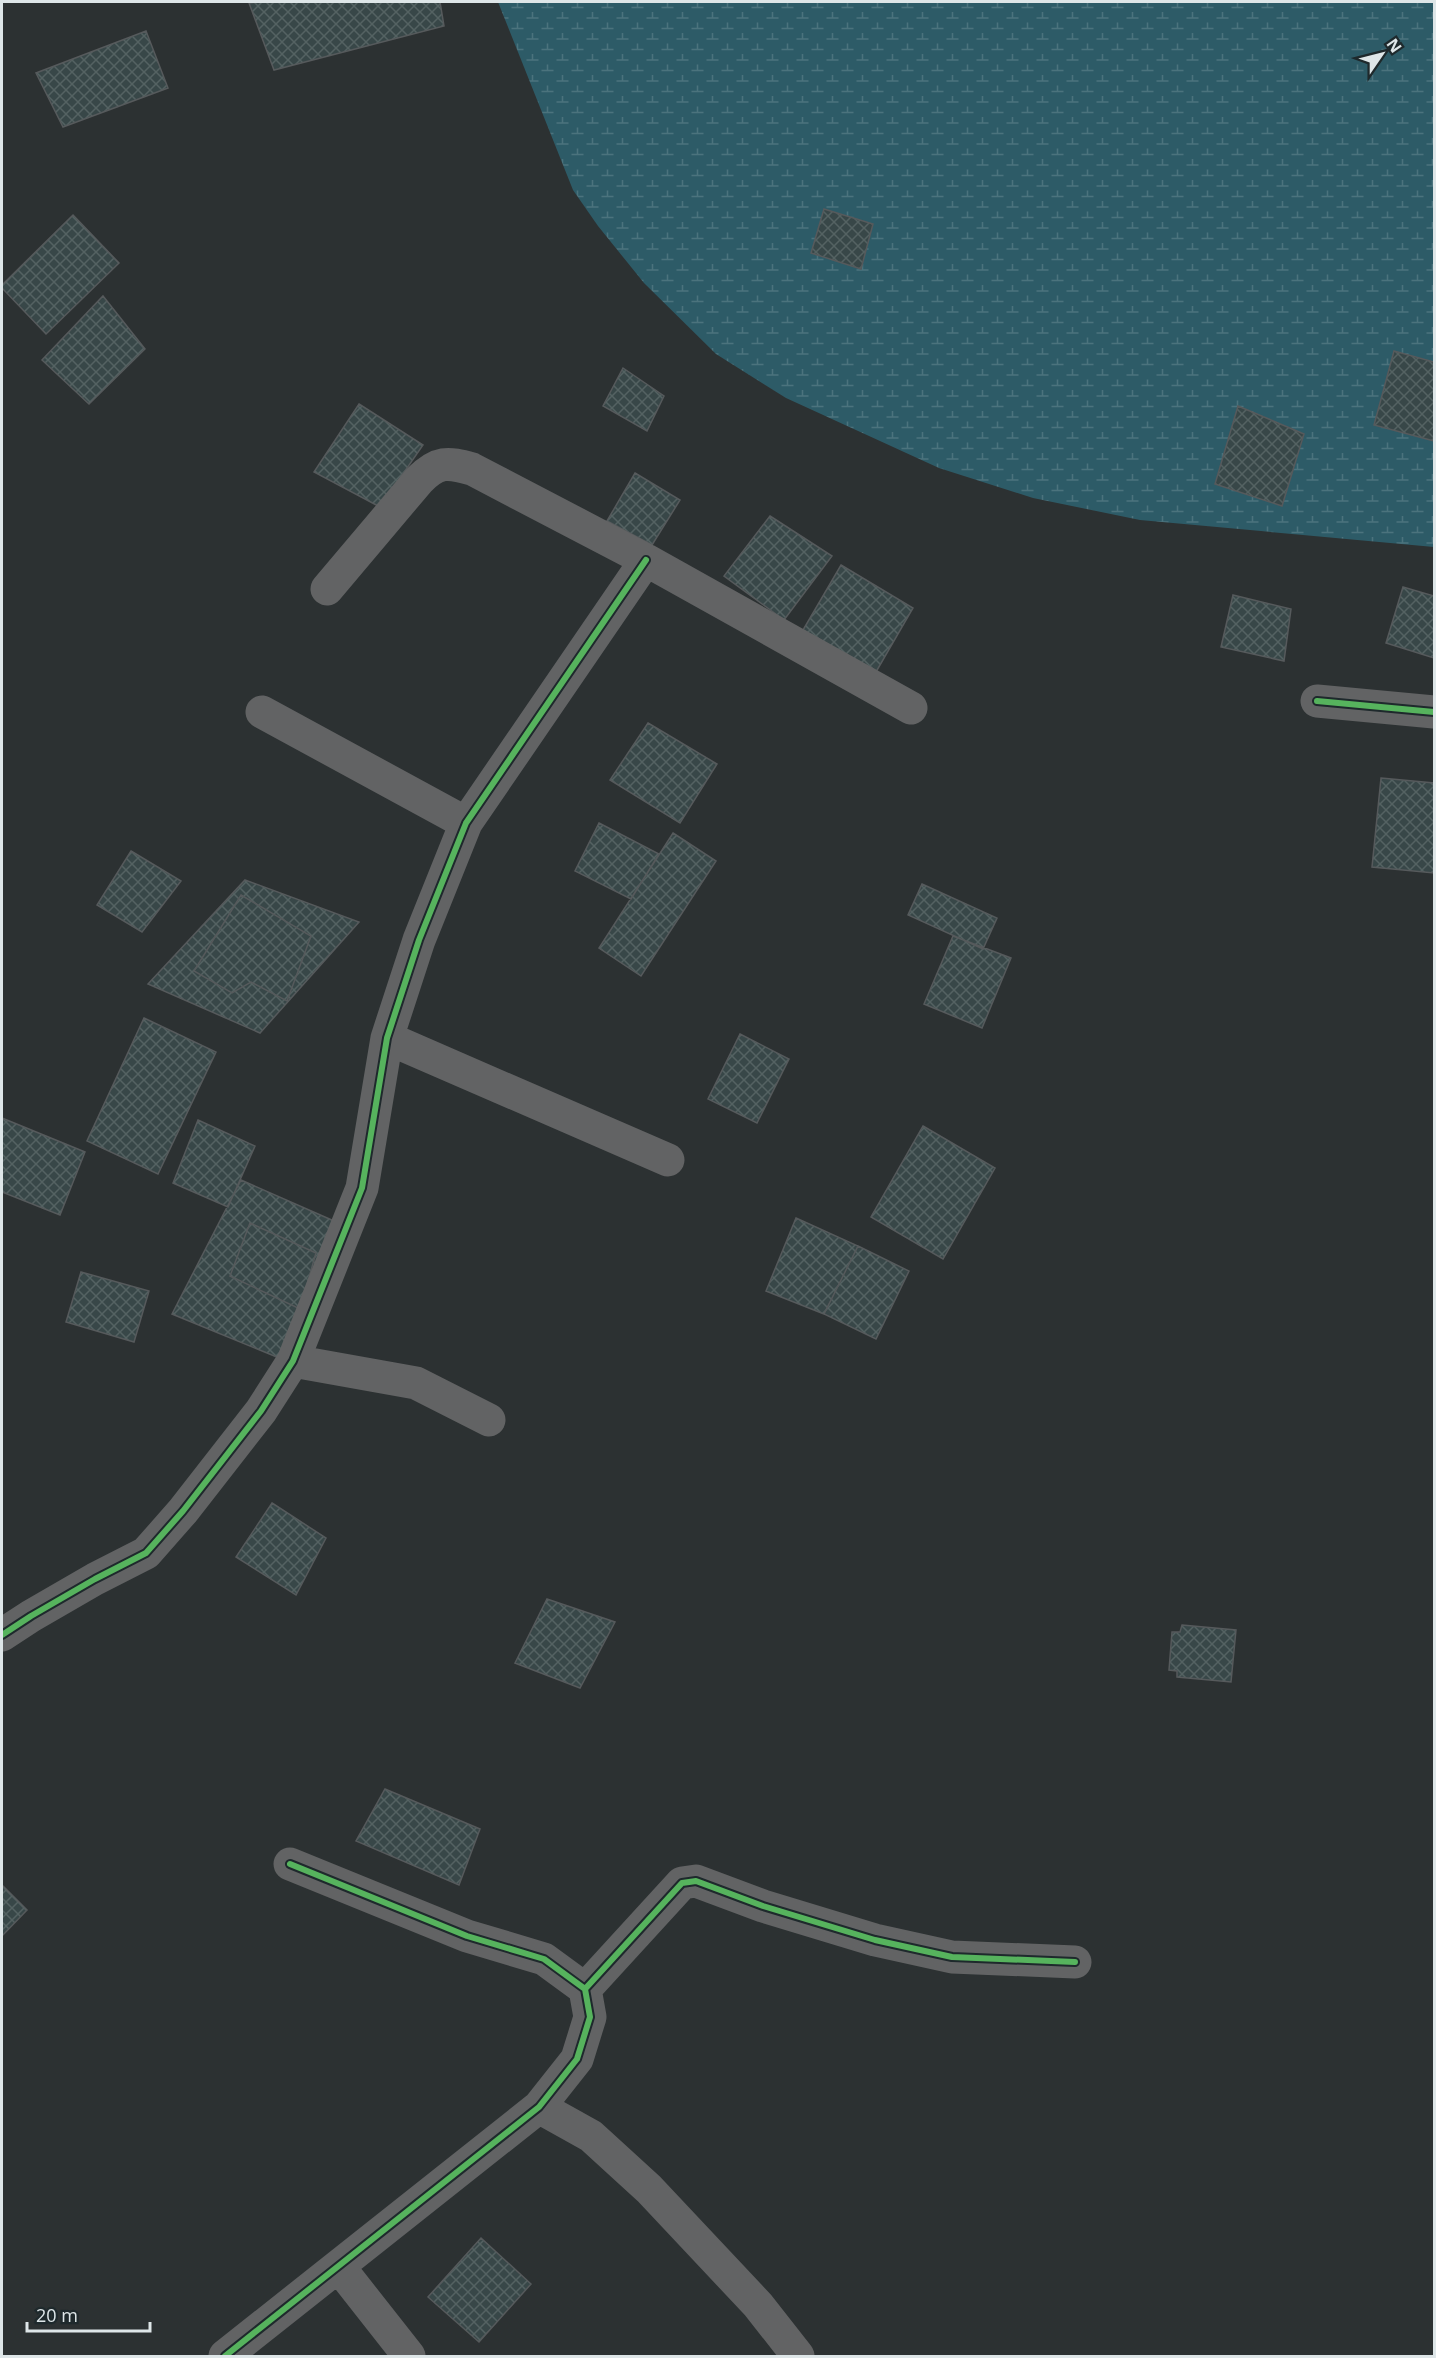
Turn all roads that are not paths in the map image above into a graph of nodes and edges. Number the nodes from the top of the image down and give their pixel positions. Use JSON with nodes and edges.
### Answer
{"nodes":[{"id":1,"x":646,"y":560,"type":"junction"},
{"id":2,"x":327,"y":589,"type":"dead end"},
{"id":3,"x":1317,"y":701,"type":"dead end"},
{"id":4,"x":911,"y":708,"type":"dead end"},
{"id":5,"x":262,"y":712,"type":"dead end"},
{"id":6,"x":1434,"y":712,"type":"edge"},
{"id":7,"x":466,"y":823,"type":"junction"},
{"id":8,"x":387,"y":1038,"type":"junction"},
{"id":9,"x":668,"y":1160,"type":"dead end"},
{"id":10,"x":293,"y":1361,"type":"junction"},
{"id":11,"x":489,"y":1420,"type":"dead end"},
{"id":12,"x":2,"y":1635,"type":"edge"},
{"id":13,"x":290,"y":1864,"type":"dead end"},
{"id":14,"x":1075,"y":1962,"type":"dead end"},
{"id":15,"x":585,"y":1989,"type":"junction"},
{"id":16,"x":539,"y":2107,"type":"junction"},
{"id":17,"x":339,"y":2267,"type":"junction"},
{"id":18,"x":225,"y":2356,"type":"edge"},
{"id":19,"x":409,"y":2356,"type":"edge"},
{"id":20,"x":798,"y":2356,"type":"edge"}],
"edges":[{"from":1,"to":2,"type":"street"},
{"from":1,"to":4,"type":"street"},
{"from":1,"to":7,"type":"street"},
{"from":3,"to":6,"type":"street"},
{"from":5,"to":7,"type":"street"},
{"from":7,"to":8,"type":"street"},
{"from":8,"to":9,"type":"street"},
{"from":8,"to":10,"type":"street"},
{"from":10,"to":11,"type":"street"},
{"from":10,"to":12,"type":"street"},
{"from":13,"to":15,"type":"street"},
{"from":14,"to":15,"type":"street"},
{"from":15,"to":16,"type":"street"},
{"from":16,"to":17,"type":"street"},
{"from":16,"to":20,"type":"street"},
{"from":17,"to":18,"type":"street"},
{"from":17,"to":19,"type":"street"}]}
